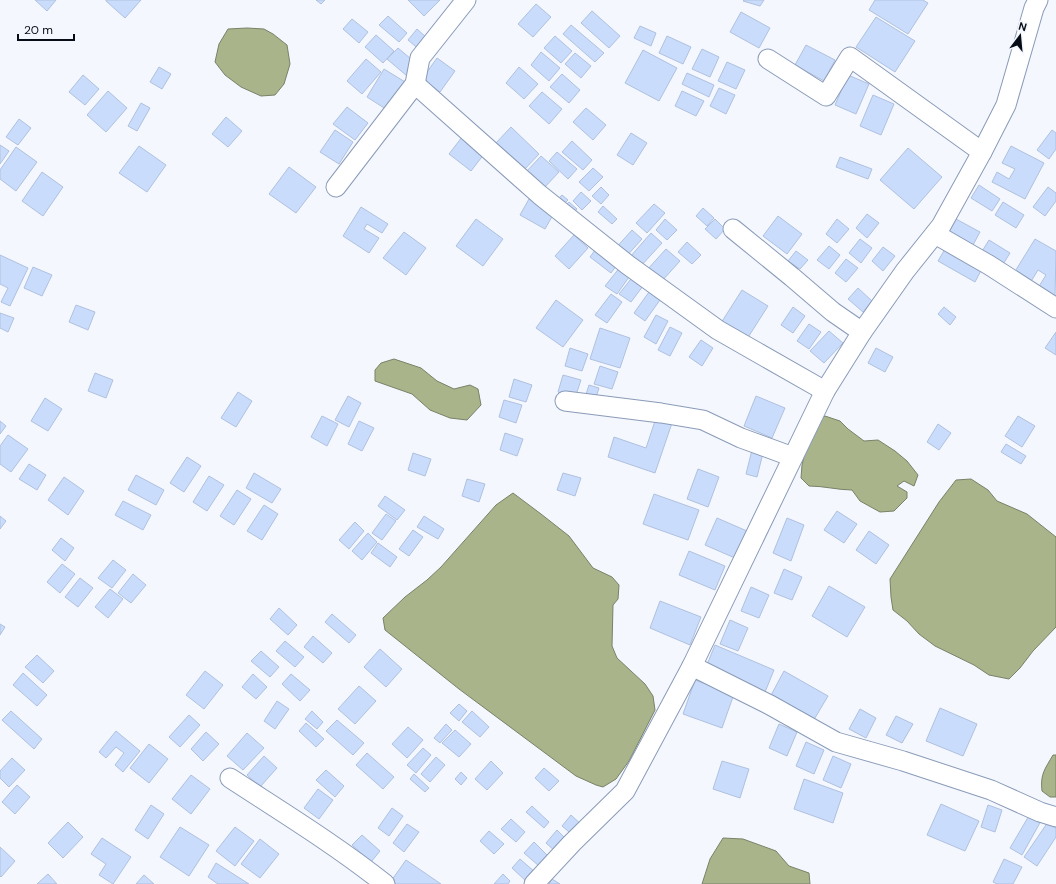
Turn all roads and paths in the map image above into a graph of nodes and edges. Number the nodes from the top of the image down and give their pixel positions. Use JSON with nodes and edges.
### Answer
{"nodes":[{"id":1,"x":466,"y":0,"type":"edge"},
{"id":2,"x":1038,"y":0,"type":"edge"},
{"id":3,"x":768,"y":59,"type":"dead end"},
{"id":4,"x":416,"y":84,"type":"junction"},
{"id":5,"x":982,"y":152,"type":"junction"},
{"id":6,"x":336,"y":187,"type":"dead end"},
{"id":7,"x":733,"y":229,"type":"dead end"},
{"id":8,"x":935,"y":234,"type":"junction"},
{"id":9,"x":1056,"y":308,"type":"edge"},
{"id":10,"x":862,"y":332,"type":"junction"},
{"id":11,"x":824,"y":391,"type":"junction"},
{"id":12,"x":565,"y":401,"type":"dead end"},
{"id":13,"x":793,"y":457,"type":"junction"},
{"id":14,"x":692,"y":666,"type":"junction"},
{"id":15,"x":230,"y":778,"type":"dead end"},
{"id":16,"x":1056,"y":817,"type":"edge"},
{"id":17,"x":385,"y":884,"type":"edge"},
{"id":18,"x":534,"y":884,"type":"edge"}],
"edges":[{"from":1,"to":4,"type":"street"},
{"from":2,"to":5,"type":"street"},
{"from":3,"to":5,"type":"street"},
{"from":4,"to":6,"type":"street"},
{"from":4,"to":11,"type":"street"},
{"from":5,"to":8,"type":"street"},
{"from":7,"to":10,"type":"street"},
{"from":8,"to":9,"type":"street"},
{"from":8,"to":10,"type":"street"},
{"from":10,"to":11,"type":"street"},
{"from":11,"to":13,"type":"street"},
{"from":12,"to":13,"type":"street"},
{"from":13,"to":14,"type":"street"},
{"from":14,"to":16,"type":"street"},
{"from":14,"to":18,"type":"street"},
{"from":15,"to":17,"type":"street"}]}
